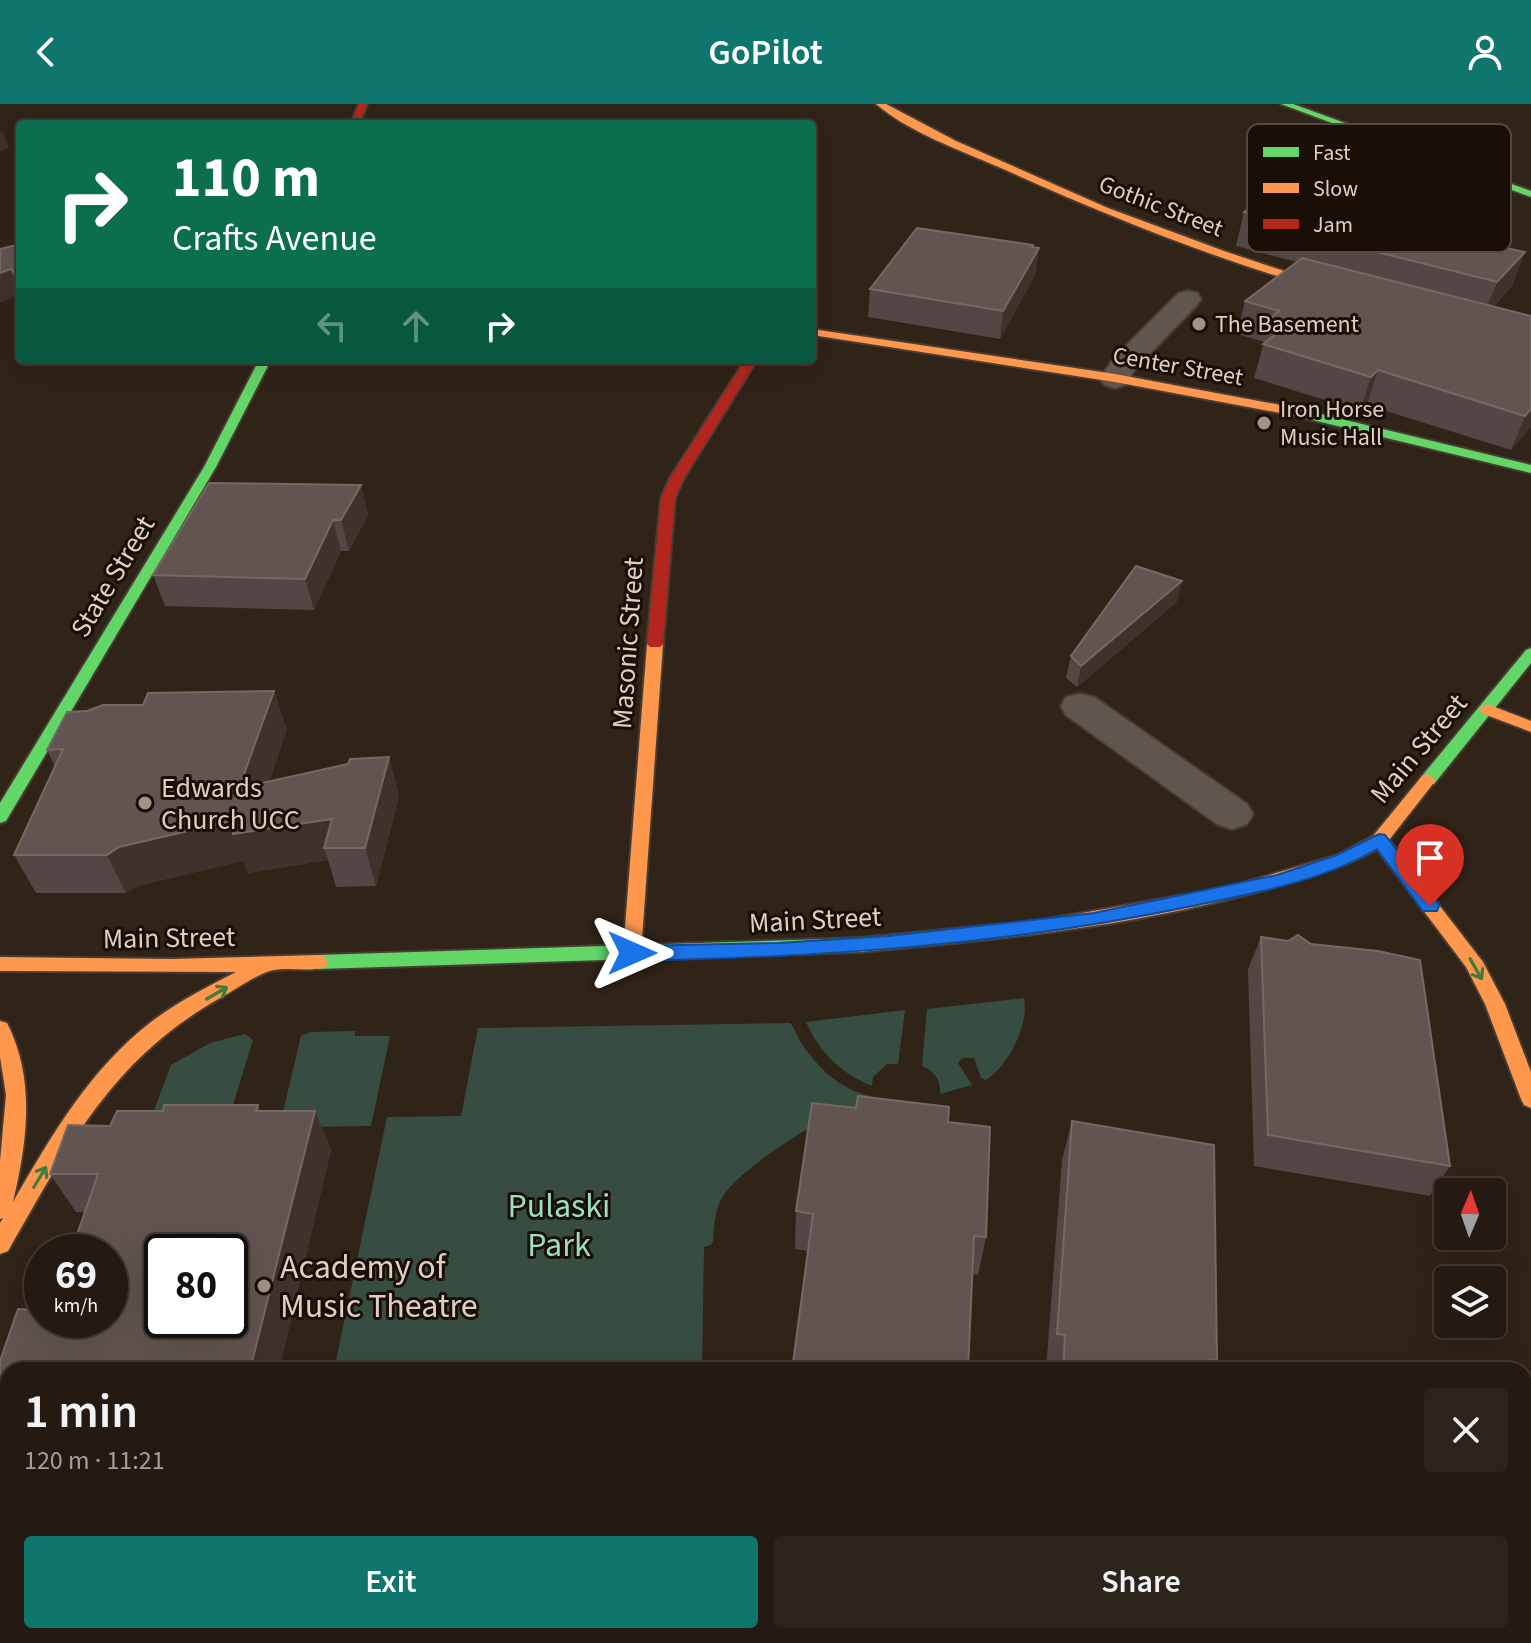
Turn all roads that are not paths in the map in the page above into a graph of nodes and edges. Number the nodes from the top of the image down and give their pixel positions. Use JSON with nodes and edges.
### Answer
{"nodes":[{"id":1,"x":880,"y":104,"type":"edge"},
{"id":2,"x":1285,"y":104,"type":"edge"},
{"id":3,"x":1340,"y":124,"type":"edge"},
{"id":4,"x":1511,"y":187,"type":"edge"},
{"id":5,"x":1531,"y":194,"type":"edge"},
{"id":6,"x":1360,"y":297,"type":"edge"},
{"id":7,"x":1188,"y":299,"type":"dead end"},
{"id":8,"x":816,"y":333,"type":"edge"},
{"id":9,"x":263,"y":364,"type":"edge"},
{"id":10,"x":748,"y":364,"type":"edge"},
{"id":11,"x":1115,"y":379,"type":"junction"},
{"id":12,"x":1531,"y":469,"type":"edge"},
{"id":13,"x":1531,"y":653,"type":"edge"},
{"id":14,"x":1080,"y":706,"type":"dead end"},
{"id":15,"x":1487,"y":709,"type":"junction"},
{"id":16,"x":1531,"y":727,"type":"edge"},
{"id":17,"x":1232,"y":814,"type":"dead end"},
{"id":18,"x":0,"y":817,"type":"edge"},
{"id":19,"x":1379,"y":840,"type":"junction"},
{"id":20,"x":632,"y":953,"type":"junction"},
{"id":21,"x":268,"y":963,"type":"junction"},
{"id":22,"x":0,"y":964,"type":"edge"},
{"id":23,"x":0,"y":1029,"type":"edge"},
{"id":24,"x":1531,"y":1099,"type":"edge"},
{"id":25,"x":0,"y":1209,"type":"edge"},
{"id":26,"x":0,"y":1244,"type":"edge"}],
"edges":[{"from":1,"to":6,"type":"main road","name":"Gothic Street"},
{"from":2,"to":3,"type":"main road"},
{"from":4,"to":5,"type":"main road"},
{"from":7,"to":11,"type":"street"},
{"from":8,"to":11,"type":"main road","name":"Center Street"},
{"from":9,"to":18,"type":"main road","name":"State Street"},
{"from":10,"to":20,"type":"main road","name":"Masonic Street"},
{"from":11,"to":12,"type":"main road","name":"Center Street"},
{"from":13,"to":15,"type":"main road","name":"Main Street"},
{"from":14,"to":17,"type":"street"},
{"from":15,"to":16,"type":"main road"},
{"from":15,"to":19,"type":"main road","name":"Main Street"},
{"from":19,"to":20,"type":"main road","name":"Main Street"},
{"from":19,"to":24,"type":"main road","one_way":true},
{"from":20,"to":21,"type":"main road","name":"Main Street"},
{"from":21,"to":22,"type":"main road","name":"Main Street"},
{"from":26,"to":21,"type":"main road","one_way":true},
{"from":23,"to":25,"type":"main road"}]}
